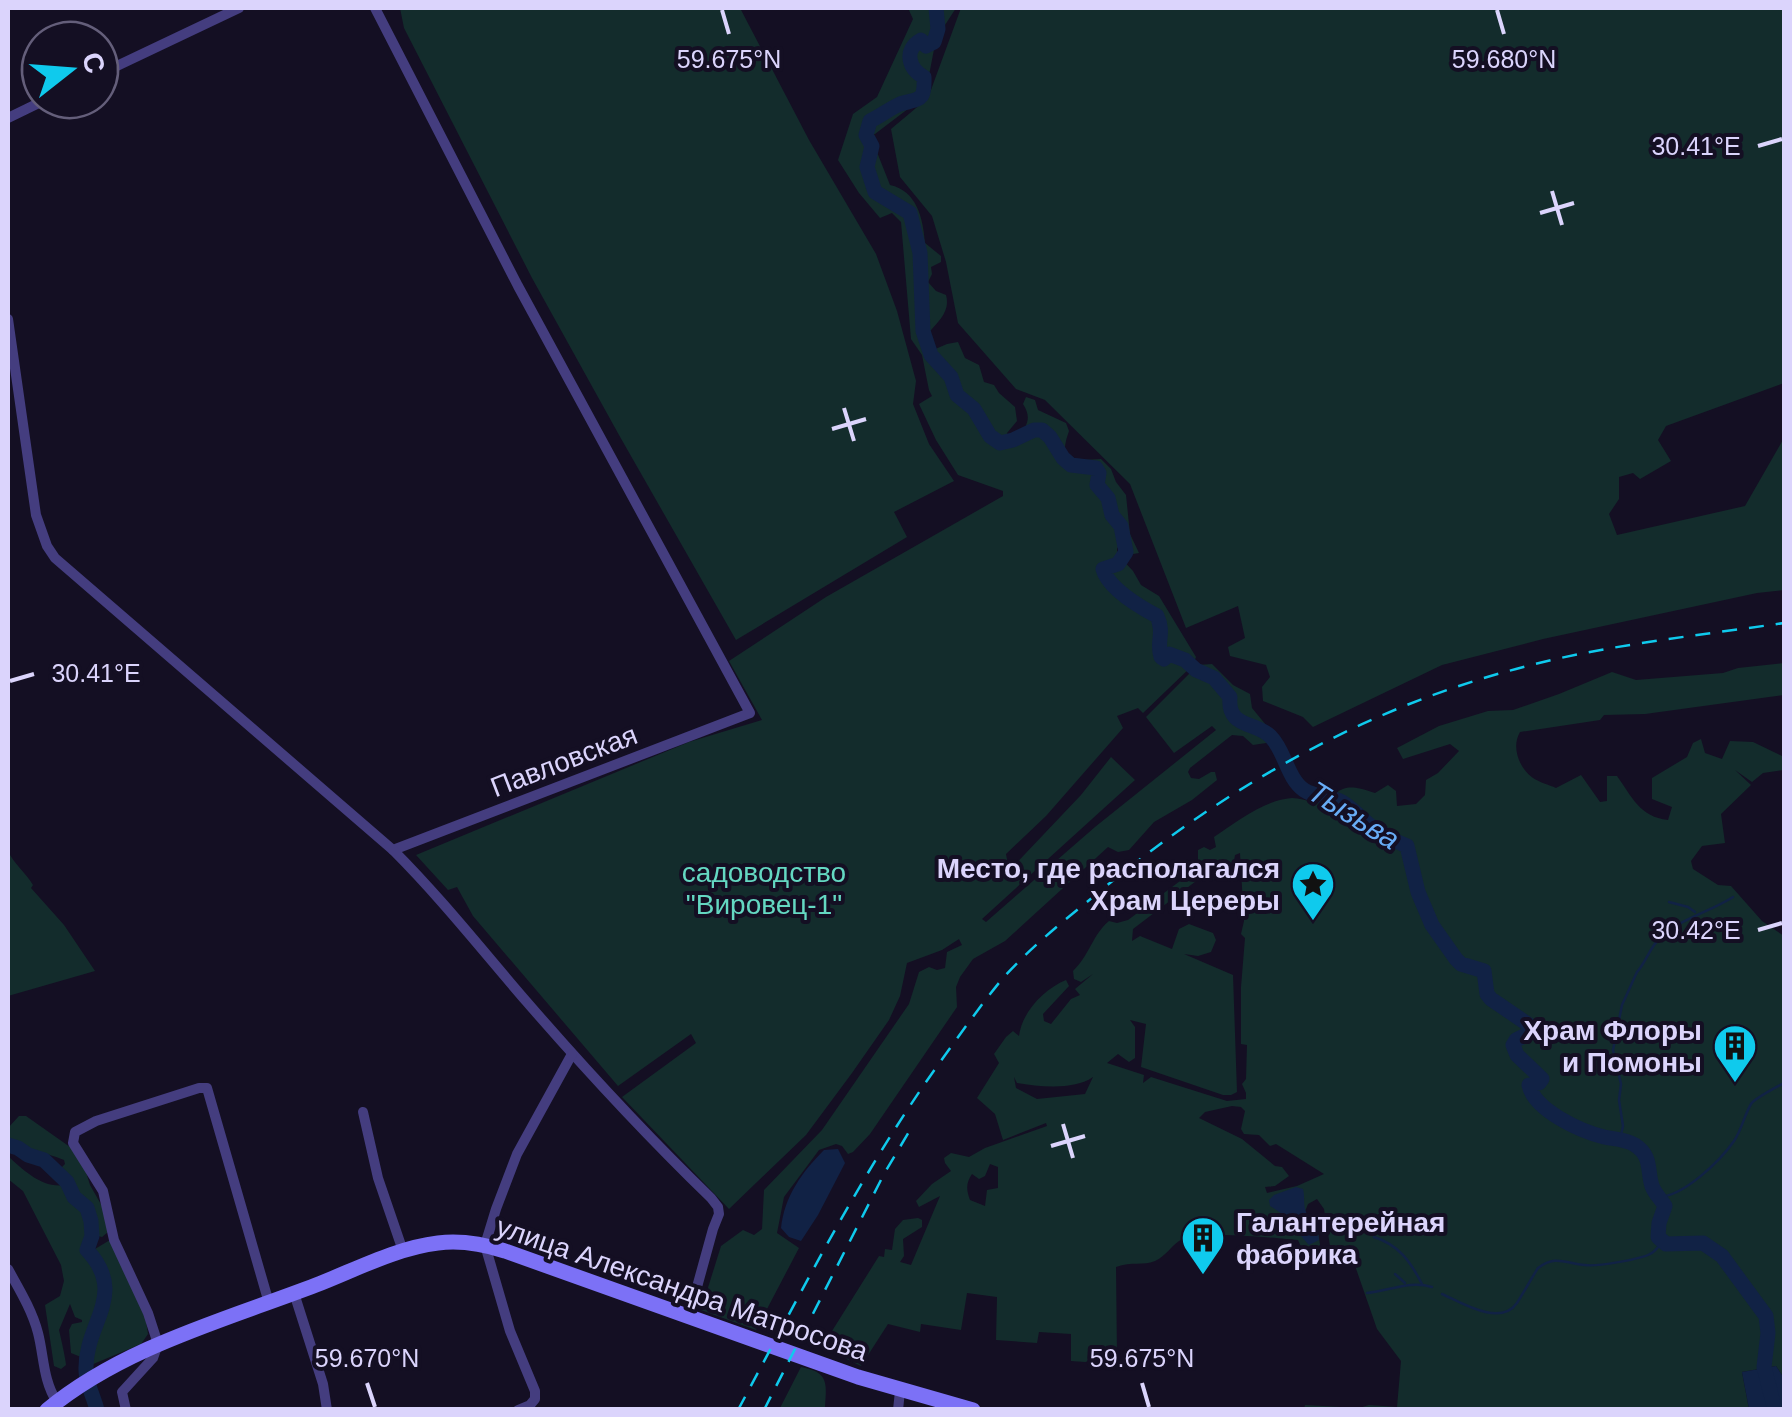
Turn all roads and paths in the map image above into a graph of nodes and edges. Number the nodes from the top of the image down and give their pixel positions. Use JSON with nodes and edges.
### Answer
{"nodes":[{"id":1,"x":238,"y":8,"type":"edge"},
{"id":2,"x":375,"y":8,"type":"edge"},
{"id":3,"x":120,"y":64,"type":"edge"},
{"id":4,"x":8,"y":319,"type":"edge"},
{"id":5,"x":393,"y":850,"type":"junction"},
{"id":6,"x":572,"y":1054,"type":"junction"},
{"id":7,"x":363,"y":1112,"type":"dead end"},
{"id":8,"x":485,"y":1245,"type":"junction"},
{"id":9,"x":403,"y":1251,"type":"junction"},
{"id":10,"x":8,"y":1268,"type":"edge"},
{"id":11,"x":294,"y":1293,"type":"junction"},
{"id":12,"x":269,"y":1303,"type":"junction"},
{"id":13,"x":689,"y":1316,"type":"junction"},
{"id":14,"x":158,"y":1344,"type":"junction"},
{"id":15,"x":900,"y":1391,"type":"junction"},
{"id":16,"x":52,"y":1406,"type":"edge"},
{"id":17,"x":126,"y":1410,"type":"edge"},
{"id":18,"x":327,"y":1410,"type":"edge"},
{"id":19,"x":518,"y":1410,"type":"edge"},
{"id":20,"x":898,"y":1410,"type":"edge"},
{"id":21,"x":973,"y":1410,"type":"edge"}],
"edges":[{"from":1,"to":3,"type":"street"},
{"from":2,"to":5,"type":"street","name":"Павловская"},
{"from":4,"to":5,"type":"street"},
{"from":5,"to":6,"type":"street"},
{"from":6,"to":8,"type":"street"},
{"from":6,"to":13,"type":"street"},
{"from":7,"to":9,"type":"street"},
{"from":8,"to":9,"type":"main road","name":"улица Александра Матросова"},
{"from":8,"to":13,"type":"main road","name":"улица Александра Матросова"},
{"from":8,"to":19,"type":"street"},
{"from":9,"to":11,"type":"main road","name":"улица Александра Матросова"},
{"from":10,"to":16,"type":"street"},
{"from":11,"to":12,"type":"main road","name":"улица Александра Матросова"},
{"from":11,"to":18,"type":"street"},
{"from":12,"to":14,"type":"main road","name":"улица Александра Матросова"},
{"from":12,"to":14,"type":"street"},
{"from":13,"to":15,"type":"main road","name":"улица Александра Матросова"},
{"from":14,"to":16,"type":"main road","name":"улица Александра Матросова"},
{"from":14,"to":17,"type":"street"},
{"from":15,"to":20,"type":"street"},
{"from":15,"to":21,"type":"main road","name":"улица Александра Матросова"}]}
